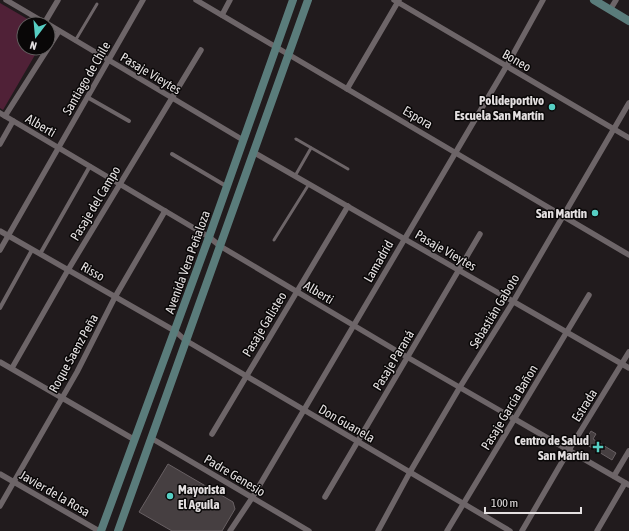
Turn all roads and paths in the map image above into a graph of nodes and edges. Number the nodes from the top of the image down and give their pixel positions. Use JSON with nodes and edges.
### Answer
{"nodes":[{"id":1,"x":6,"y":0,"type":"edge"},
{"id":2,"x":58,"y":0,"type":"edge"},
{"id":3,"x":143,"y":0,"type":"edge"},
{"id":4,"x":196,"y":0,"type":"edge"},
{"id":5,"x":230,"y":0,"type":"edge"},
{"id":6,"x":294,"y":0,"type":"edge"},
{"id":7,"x":308,"y":0,"type":"edge"},
{"id":8,"x":543,"y":0,"type":"edge"},
{"id":9,"x":594,"y":0,"type":"edge"},
{"id":10,"x":616,"y":0,"type":"edge"},
{"id":11,"x":397,"y":1,"type":"edge"},
{"id":12,"x":97,"y":4,"type":"dead end"},
{"id":13,"x":610,"y":10,"type":"junction"},
{"id":14,"x":222,"y":15,"type":"junction"},
{"id":15,"x":33,"y":16,"type":"edge"},
{"id":16,"x":51,"y":16,"type":"edge"},
{"id":17,"x":629,"y":21,"type":"edge"},
{"id":18,"x":56,"y":29,"type":"edge"},
{"id":19,"x":59,"y":31,"type":"junction"},
{"id":20,"x":75,"y":41,"type":"junction"},
{"id":21,"x":277,"y":48,"type":"junction"},
{"id":22,"x":201,"y":50,"type":"dead end"},
{"id":23,"x":289,"y":54,"type":"junction"},
{"id":24,"x":108,"y":61,"type":"junction"},
{"id":25,"x":506,"y":66,"type":"junction"},
{"id":26,"x":347,"y":89,"type":"junction"},
{"id":27,"x":87,"y":97,"type":"junction"},
{"id":28,"x":173,"y":99,"type":"junction"},
{"id":29,"x":629,"y":103,"type":"edge"},
{"id":30,"x":2,"y":115,"type":"edge"},
{"id":31,"x":13,"y":121,"type":"junction"},
{"id":32,"x":128,"y":121,"type":"dead end"},
{"id":33,"x":614,"y":129,"type":"junction"},
{"id":34,"x":629,"y":138,"type":"edge"},
{"id":35,"x":296,"y":139,"type":"dead end"},
{"id":36,"x":243,"y":140,"type":"junction"},
{"id":37,"x":0,"y":144,"type":"edge"},
{"id":38,"x":59,"y":147,"type":"junction"},
{"id":39,"x":311,"y":148,"type":"junction"},
{"id":40,"x":253,"y":152,"type":"junction"},
{"id":41,"x":455,"y":152,"type":"junction"},
{"id":42,"x":172,"y":154,"type":"dead end"},
{"id":43,"x":90,"y":166,"type":"junction"},
{"id":44,"x":348,"y":169,"type":"dead end"},
{"id":45,"x":295,"y":176,"type":"junction"},
{"id":46,"x":119,"y":184,"type":"junction"},
{"id":47,"x":309,"y":184,"type":"junction"},
{"id":48,"x":226,"y":186,"type":"junction"},
{"id":49,"x":348,"y":206,"type":"junction"},
{"id":50,"x":165,"y":211,"type":"junction"},
{"id":51,"x":563,"y":216,"type":"junction"},
{"id":52,"x":0,"y":231,"type":"edge"},
{"id":53,"x":480,"y":234,"type":"dead end"},
{"id":54,"x":8,"y":236,"type":"junction"},
{"id":55,"x":209,"y":237,"type":"junction"},
{"id":56,"x":404,"y":239,"type":"junction"},
{"id":57,"x":274,"y":240,"type":"dead end"},
{"id":58,"x":220,"y":246,"type":"junction"},
{"id":59,"x":0,"y":250,"type":"edge"},
{"id":60,"x":32,"y":250,"type":"junction"},
{"id":61,"x":40,"y":254,"type":"junction"},
{"id":62,"x":629,"y":255,"type":"edge"},
{"id":63,"x":68,"y":270,"type":"junction"},
{"id":64,"x":459,"y":270,"type":"junction"},
{"id":65,"x":297,"y":291,"type":"junction"},
{"id":66,"x":589,"y":295,"type":"dead end"},
{"id":67,"x":115,"y":297,"type":"junction"},
{"id":68,"x":513,"y":302,"type":"junction"},
{"id":69,"x":0,"y":308,"type":"edge"},
{"id":70,"x":353,"y":325,"type":"junction"},
{"id":71,"x":175,"y":331,"type":"junction"},
{"id":72,"x":567,"y":332,"type":"junction"},
{"id":73,"x":185,"y":340,"type":"junction"},
{"id":74,"x":629,"y":352,"type":"edge"},
{"id":75,"x":407,"y":357,"type":"junction"},
{"id":76,"x":0,"y":362,"type":"edge"},
{"id":77,"x":622,"y":364,"type":"junction"},
{"id":78,"x":12,"y":368,"type":"junction"},
{"id":79,"x":629,"y":368,"type":"edge"},
{"id":80,"x":246,"y":376,"type":"junction"},
{"id":81,"x":460,"y":387,"type":"junction"},
{"id":82,"x":62,"y":397,"type":"junction"},
{"id":83,"x":304,"y":410,"type":"junction"},
{"id":84,"x":514,"y":419,"type":"junction"},
{"id":85,"x":212,"y":434,"type":"dead end"},
{"id":86,"x":151,"y":438,"type":"junction"},
{"id":87,"x":134,"y":440,"type":"junction"},
{"id":88,"x":357,"y":442,"type":"junction"},
{"id":89,"x":569,"y":450,"type":"junction"},
{"id":90,"x":629,"y":451,"type":"edge"},
{"id":91,"x":410,"y":472,"type":"junction"},
{"id":92,"x":0,"y":474,"type":"edge"},
{"id":93,"x":614,"y":476,"type":"junction"},
{"id":94,"x":14,"y":482,"type":"junction"},
{"id":95,"x":627,"y":484,"type":"edge"},
{"id":96,"x":325,"y":497,"type":"dead end"},
{"id":97,"x":252,"y":498,"type":"junction"},
{"id":98,"x":464,"y":504,"type":"junction"},
{"id":99,"x":0,"y":506,"type":"edge"},
{"id":100,"x":100,"y":531,"type":"edge"},
{"id":101,"x":118,"y":531,"type":"edge"},
{"id":102,"x":230,"y":531,"type":"edge"},
{"id":103,"x":309,"y":531,"type":"edge"},
{"id":104,"x":378,"y":531,"type":"edge"},
{"id":105,"x":448,"y":531,"type":"edge"},
{"id":106,"x":510,"y":531,"type":"edge"},
{"id":107,"x":522,"y":531,"type":"edge"},
{"id":108,"x":597,"y":531,"type":"edge"}],
"edges":[{"from":1,"to":15,"type":"street","name":"Pasaje Vieytes"},
{"from":2,"to":16,"type":"street"},
{"from":3,"to":24,"type":"street","name":"Santiago de Chile"},
{"from":4,"to":14,"type":"street","name":"Espora"},
{"from":5,"to":14,"type":"street"},
{"from":6,"to":21,"type":"main road","name":"Avenida Vera Peñaloza"},
{"from":7,"to":23,"type":"main road","name":"Avenida Vera Peñaloza"},
{"from":8,"to":25,"type":"street","name":"Lamadrid"},
{"from":9,"to":13,"type":"main road"},
{"from":10,"to":13,"type":"street"},
{"from":11,"to":25,"type":"street","name":"Boneo"},
{"from":11,"to":26,"type":"street"},
{"from":12,"to":20,"type":"lane"},
{"from":13,"to":17,"type":"main road"},
{"from":14,"to":21,"type":"street","name":"Espora"},
{"from":18,"to":19,"type":"street","name":"Pasaje Vieytes"},
{"from":19,"to":20,"type":"street","name":"Pasaje Vieytes"},
{"from":19,"to":30,"type":"street"},
{"from":20,"to":24,"type":"street","name":"Pasaje Vieytes"},
{"from":21,"to":23,"type":"street","name":"Espora"},
{"from":21,"to":36,"type":"main road","name":"Avenida Vera Peñaloza"},
{"from":22,"to":28,"type":"street","name":"Pasaje del Campo"},
{"from":23,"to":26,"type":"street","name":"Espora"},
{"from":23,"to":40,"type":"main road","name":"Avenida Vera Peñaloza"},
{"from":24,"to":27,"type":"street","name":"Santiago de Chile"},
{"from":24,"to":28,"type":"street","name":"Pasaje Vieytes"},
{"from":25,"to":33,"type":"street","name":"Boneo"},
{"from":25,"to":41,"type":"street","name":"Lamadrid"},
{"from":26,"to":41,"type":"street","name":"Espora"},
{"from":27,"to":32,"type":"street"},
{"from":27,"to":38,"type":"street","name":"Santiago de Chile"},
{"from":28,"to":36,"type":"street","name":"Pasaje Vieytes"},
{"from":28,"to":46,"type":"street","name":"Pasaje del Campo"},
{"from":29,"to":33,"type":"street","name":"Sebastián Gaboto"},
{"from":30,"to":31,"type":"street","name":"Alberti"},
{"from":31,"to":37,"type":"street"},
{"from":31,"to":38,"type":"street","name":"Alberti"},
{"from":33,"to":34,"type":"street","name":"Boneo"},
{"from":33,"to":51,"type":"street","name":"Sebastián Gaboto"},
{"from":35,"to":39,"type":"lane"},
{"from":36,"to":48,"type":"main road","name":"Avenida Vera Peñaloza"},
{"from":38,"to":43,"type":"street","name":"Alberti"},
{"from":38,"to":54,"type":"street","name":"Santiago de Chile"},
{"from":39,"to":44,"type":"lane"},
{"from":39,"to":45,"type":"lane"},
{"from":40,"to":45,"type":"street","name":"Pasaje Vieytes"},
{"from":40,"to":58,"type":"main road","name":"Avenida Vera Peñaloza"},
{"from":41,"to":51,"type":"street","name":"Espora"},
{"from":41,"to":56,"type":"street","name":"Lamadrid"},
{"from":42,"to":48,"type":"street"},
{"from":43,"to":46,"type":"street","name":"Alberti"},
{"from":43,"to":61,"type":"street"},
{"from":45,"to":47,"type":"street","name":"Pasaje Vieytes"},
{"from":46,"to":50,"type":"street","name":"Alberti"},
{"from":46,"to":63,"type":"street","name":"Pasaje del Campo"},
{"from":47,"to":49,"type":"street","name":"Pasaje Vieytes"},
{"from":47,"to":57,"type":"lane"},
{"from":48,"to":55,"type":"main road","name":"Avenida Vera Peñaloza"},
{"from":49,"to":56,"type":"street","name":"Pasaje Vieytes"},
{"from":49,"to":65,"type":"street","name":"Pasaje Galisteo"},
{"from":50,"to":55,"type":"street","name":"Alberti"},
{"from":50,"to":67,"type":"street","name":"Roque Saenz Peña"},
{"from":51,"to":62,"type":"street","name":"Espora"},
{"from":51,"to":68,"type":"street","name":"Sebastián Gaboto"},
{"from":52,"to":54,"type":"street","name":"Risso"},
{"from":53,"to":64,"type":"street","name":"Pasaje Paraná"},
{"from":54,"to":59,"type":"street","name":"Santiago de Chile"},
{"from":54,"to":60,"type":"street","name":"Risso"},
{"from":55,"to":58,"type":"street","name":"Alberti"},
{"from":55,"to":71,"type":"main road","name":"Avenida Vera Peñaloza"},
{"from":56,"to":64,"type":"street","name":"Pasaje Vieytes"},
{"from":56,"to":70,"type":"street","name":"Lamadrid"},
{"from":58,"to":65,"type":"street","name":"Alberti"},
{"from":58,"to":73,"type":"main road","name":"Avenida Vera Peñaloza"},
{"from":60,"to":61,"type":"street","name":"Risso"},
{"from":60,"to":69,"type":"street"},
{"from":61,"to":63,"type":"street","name":"Risso"},
{"from":63,"to":67,"type":"street","name":"Risso"},
{"from":63,"to":78,"type":"street","name":"Pasaje del Campo"},
{"from":64,"to":68,"type":"street","name":"Pasaje Vieytes"},
{"from":64,"to":75,"type":"street","name":"Pasaje Paraná"},
{"from":65,"to":70,"type":"street","name":"Alberti"},
{"from":65,"to":80,"type":"street","name":"Pasaje Galisteo"},
{"from":66,"to":72,"type":"street","name":"Pasaje García Bañon"},
{"from":67,"to":71,"type":"street","name":"Risso"},
{"from":67,"to":82,"type":"street","name":"Roque Saenz Peña"},
{"from":68,"to":72,"type":"street","name":"Pasaje Vieytes"},
{"from":68,"to":81,"type":"street","name":"Sebastián Gaboto"},
{"from":70,"to":75,"type":"street","name":"Alberti"},
{"from":70,"to":83,"type":"street","name":"Lamadrid"},
{"from":71,"to":73,"type":"street","name":"Don Guanela"},
{"from":71,"to":87,"type":"main road","name":"Avenida Vera Peñaloza"},
{"from":72,"to":77,"type":"street","name":"Pasaje Vieytes"},
{"from":72,"to":84,"type":"street","name":"Pasaje García Bañon"},
{"from":73,"to":80,"type":"street","name":"Don Guanela"},
{"from":73,"to":86,"type":"main road","name":"Avenida Vera Peñaloza"},
{"from":74,"to":77,"type":"street","name":"Estrada"},
{"from":75,"to":81,"type":"street","name":"Alberti"},
{"from":75,"to":88,"type":"street","name":"Pasaje Paraná"},
{"from":76,"to":78,"type":"street"},
{"from":77,"to":79,"type":"street","name":"Pasaje Vieytes"},
{"from":77,"to":89,"type":"street","name":"Estrada"},
{"from":78,"to":82,"type":"street"},
{"from":80,"to":83,"type":"street","name":"Don Guanela"},
{"from":80,"to":85,"type":"street","name":"Pasaje Galisteo"},
{"from":81,"to":84,"type":"street","name":"Alberti"},
{"from":81,"to":91,"type":"street","name":"Sebastián Gaboto"},
{"from":82,"to":87,"type":"street"},
{"from":82,"to":94,"type":"street","name":"Roque Saenz Peña"},
{"from":83,"to":88,"type":"street","name":"Don Guanela"},
{"from":83,"to":97,"type":"street","name":"Lamadrid"},
{"from":84,"to":89,"type":"street","name":"Alberti"},
{"from":84,"to":98,"type":"street","name":"Pasaje García Bañon"},
{"from":86,"to":97,"type":"street","name":"Padre Genesio"},
{"from":86,"to":101,"type":"main road","name":"Avenida Vera Peñaloza"},
{"from":87,"to":100,"type":"main road","name":"Avenida Vera Peñaloza"},
{"from":88,"to":91,"type":"street","name":"Don Guanela"},
{"from":88,"to":96,"type":"street","name":"Pasaje Paraná"},
{"from":89,"to":93,"type":"street","name":"Alberti"},
{"from":89,"to":107,"type":"street","name":"Estrada"},
{"from":90,"to":93,"type":"street"},
{"from":91,"to":98,"type":"street","name":"Don Guanela"},
{"from":91,"to":104,"type":"street","name":"Sebastián Gaboto"},
{"from":92,"to":94,"type":"street","name":"Javier de la Rosa"},
{"from":93,"to":95,"type":"street","name":"Alberti"},
{"from":94,"to":99,"type":"street","name":"Roque Saenz Peña"},
{"from":94,"to":100,"type":"street","name":"Javier de la Rosa"},
{"from":95,"to":108,"type":"street"},
{"from":97,"to":102,"type":"street","name":"Lamadrid"},
{"from":97,"to":103,"type":"street","name":"Padre Genesio"},
{"from":98,"to":105,"type":"street","name":"Pasaje García Bañon"},
{"from":98,"to":106,"type":"street","name":"Don Guanela"}]}
